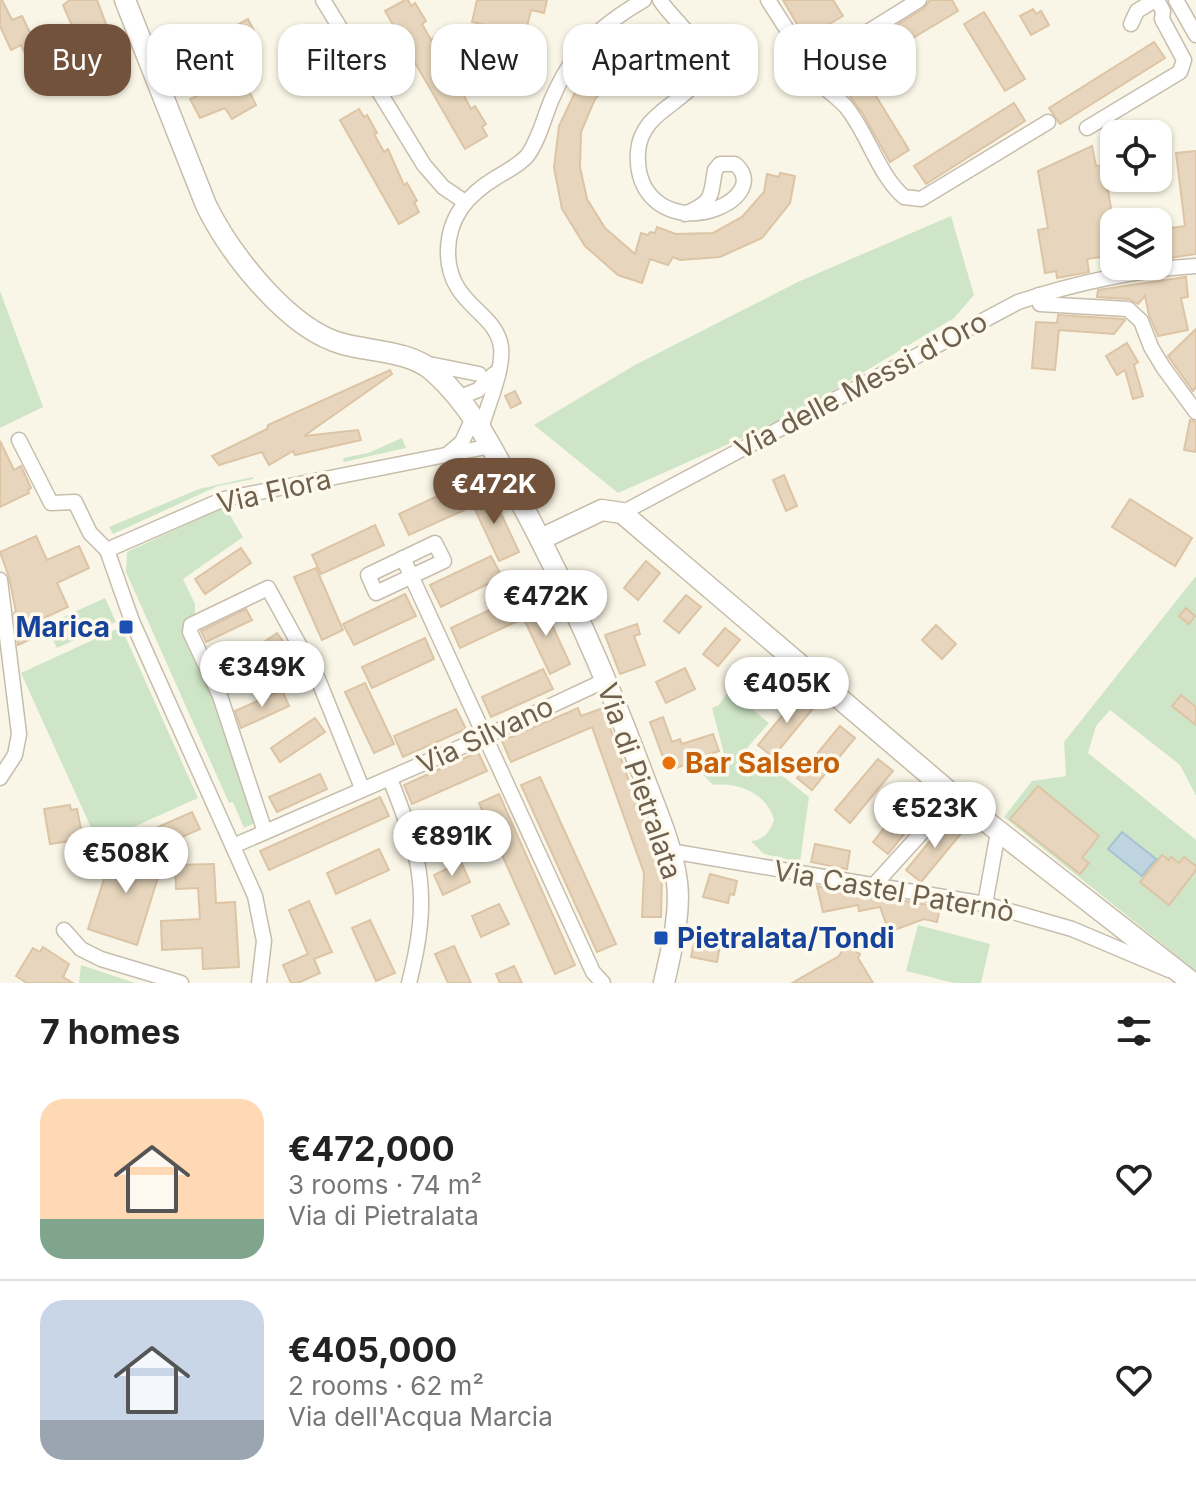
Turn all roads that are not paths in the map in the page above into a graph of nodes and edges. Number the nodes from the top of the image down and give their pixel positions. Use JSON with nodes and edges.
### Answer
{"nodes":[{"id":1,"x":125,"y":0,"type":"edge"},
{"id":2,"x":323,"y":0,"type":"edge"},
{"id":3,"x":644,"y":0,"type":"edge"},
{"id":4,"x":660,"y":0,"type":"edge"},
{"id":5,"x":768,"y":0,"type":"edge"},
{"id":6,"x":919,"y":0,"type":"edge"},
{"id":7,"x":1156,"y":0,"type":"edge"},
{"id":8,"x":1176,"y":0,"type":"edge"},
{"id":9,"x":783,"y":24,"type":"edge"},
{"id":10,"x":880,"y":24,"type":"edge"},
{"id":11,"x":1131,"y":24,"type":"dead end"},
{"id":12,"x":1196,"y":35,"type":"edge"},
{"id":13,"x":833,"y":96,"type":"edge"},
{"id":14,"x":1048,"y":122,"type":"dead end"},
{"id":15,"x":1087,"y":128,"type":"dead end"},
{"id":16,"x":465,"y":202,"type":"junction"},
{"id":17,"x":685,"y":214,"type":"dead end"},
{"id":18,"x":1196,"y":266,"type":"edge"},
{"id":19,"x":1039,"y":295,"type":"junction"},
{"id":20,"x":420,"y":362,"type":"junction"},
{"id":21,"x":498,"y":367,"type":"junction"},
{"id":22,"x":479,"y":374,"type":"junction"},
{"id":23,"x":458,"y":398,"type":"junction"},
{"id":24,"x":1196,"y":412,"type":"edge"},
{"id":25,"x":481,"y":431,"type":"junction"},
{"id":26,"x":19,"y":440,"type":"dead end"},
{"id":27,"x":448,"y":454,"type":"junction"},
{"id":28,"x":622,"y":513,"type":"junction"},
{"id":29,"x":544,"y":545,"type":"junction"},
{"id":30,"x":107,"y":550,"type":"junction"},
{"id":31,"x":403,"y":558,"type":"junction"},
{"id":32,"x":411,"y":576,"type":"junction"},
{"id":33,"x":0,"y":580,"type":"edge"},
{"id":34,"x":606,"y":680,"type":"junction"},
{"id":35,"x":484,"y":737,"type":"junction"},
{"id":36,"x":0,"y":778,"type":"edge"},
{"id":37,"x":390,"y":779,"type":"junction"},
{"id":38,"x":362,"y":788,"type":"junction"},
{"id":39,"x":954,"y":797,"type":"junction"},
{"id":40,"x":265,"y":832,"type":"junction"},
{"id":41,"x":998,"y":832,"type":"junction"},
{"id":42,"x":233,"y":846,"type":"junction"},
{"id":43,"x":670,"y":851,"type":"junction"},
{"id":44,"x":875,"y":884,"type":"junction"},
{"id":45,"x":985,"y":904,"type":"junction"},
{"id":46,"x":64,"y":930,"type":"dead end"},
{"id":47,"x":1186,"y":978,"type":"edge"},
{"id":48,"x":181,"y":983,"type":"edge"},
{"id":49,"x":259,"y":983,"type":"edge"},
{"id":50,"x":409,"y":983,"type":"edge"},
{"id":51,"x":603,"y":983,"type":"edge"},
{"id":52,"x":664,"y":983,"type":"edge"}],
"edges":[{"from":1,"to":20,"type":"street","name":"Via di Pietralata"},
{"from":2,"to":16,"type":"street"},
{"from":3,"to":16,"type":"street"},
{"from":4,"to":17,"type":"street"},
{"from":5,"to":9,"type":"street"},
{"from":6,"to":10,"type":"street"},
{"from":7,"to":11,"type":"street"},
{"from":7,"to":15,"type":"street"},
{"from":8,"to":12,"type":"street"},
{"from":13,"to":14,"type":"street"},
{"from":16,"to":21,"type":"street"},
{"from":18,"to":19,"type":"street","name":"Via delle Messi d'Oro"},
{"from":19,"to":24,"type":"street"},
{"from":19,"to":28,"type":"street","name":"Via delle Messi d'Oro"},
{"from":20,"to":22,"type":"street"},
{"from":20,"to":23,"type":"street","name":"Via di Pietralata"},
{"from":21,"to":22,"type":"street"},
{"from":21,"to":23,"type":"street"},
{"from":21,"to":25,"type":"street"},
{"from":22,"to":23,"type":"street"},
{"from":23,"to":25,"type":"street","name":"Via di Pietralata"},
{"from":25,"to":27,"type":"street","name":"Via Flora"},
{"from":25,"to":27,"type":"street"},
{"from":25,"to":29,"type":"street","name":"Via di Pietralata"},
{"from":26,"to":30,"type":"street"},
{"from":27,"to":30,"type":"street","name":"Via Flora"},
{"from":28,"to":29,"type":"street"},
{"from":28,"to":39,"type":"street"},
{"from":29,"to":34,"type":"street","name":"Via di Pietralata"},
{"from":30,"to":42,"type":"street"},
{"from":31,"to":32,"type":"street"},
{"from":31,"to":32,"type":"street"},
{"from":31,"to":32,"type":"street"},
{"from":32,"to":35,"type":"street"},
{"from":33,"to":36,"type":"street"},
{"from":34,"to":35,"type":"street","name":"Via Silvano"},
{"from":34,"to":43,"type":"street","name":"Via di Pietralata"},
{"from":35,"to":37,"type":"street","name":"Via Silvano"},
{"from":35,"to":51,"type":"street"},
{"from":37,"to":38,"type":"street","name":"Via Silvano"},
{"from":37,"to":50,"type":"street"},
{"from":38,"to":40,"type":"street","name":"Via Silvano"},
{"from":38,"to":40,"type":"street"},
{"from":39,"to":41,"type":"street"},
{"from":39,"to":44,"type":"street"},
{"from":40,"to":42,"type":"street","name":"Via Silvano"},
{"from":41,"to":45,"type":"street"},
{"from":41,"to":47,"type":"street"},
{"from":42,"to":49,"type":"street"},
{"from":43,"to":44,"type":"street","name":"Via Castel Paternò"},
{"from":43,"to":52,"type":"street","name":"Via di Pietralata"},
{"from":44,"to":45,"type":"street","name":"Via Castel Paternò"},
{"from":45,"to":47,"type":"street","name":"Via Castel Paternò"},
{"from":46,"to":48,"type":"street"}]}
